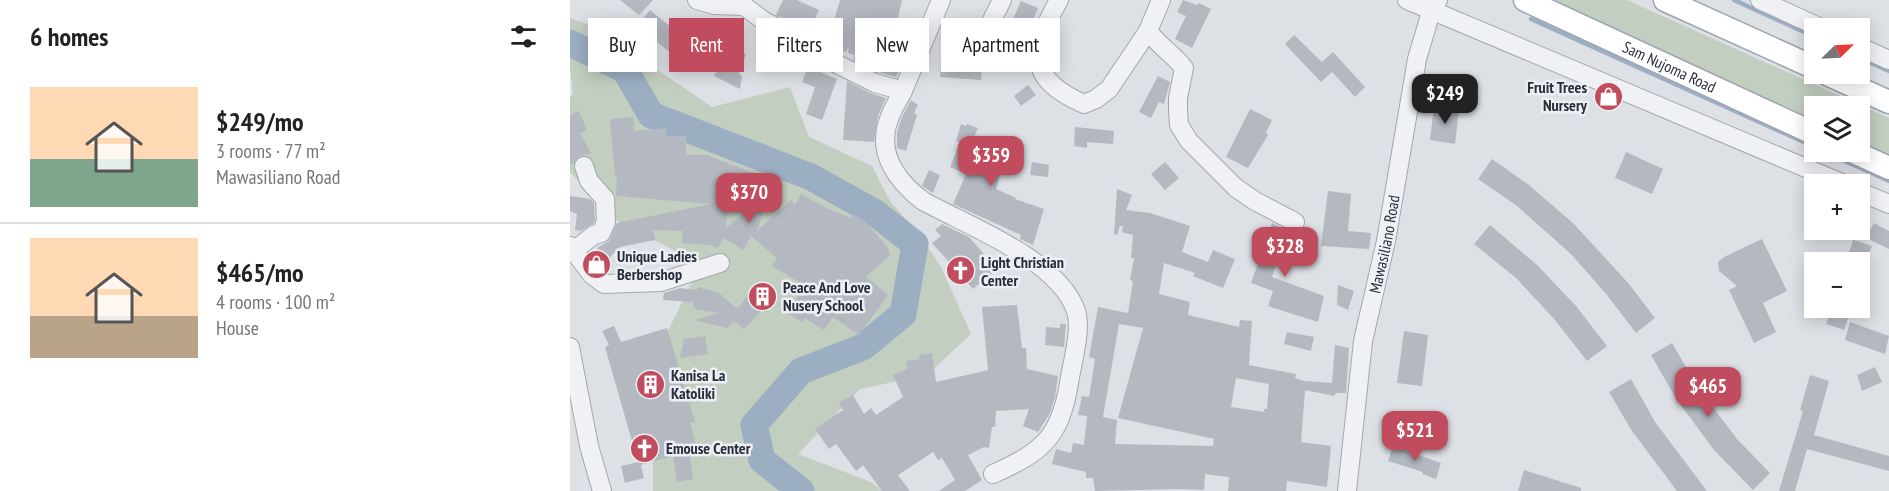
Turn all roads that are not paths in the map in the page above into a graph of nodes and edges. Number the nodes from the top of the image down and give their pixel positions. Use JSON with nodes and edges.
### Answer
{"nodes":[{"id":1,"x":697,"y":0,"type":"edge"},
{"id":2,"x":941,"y":0,"type":"edge"},
{"id":3,"x":1002,"y":0,"type":"edge"},
{"id":4,"x":1059,"y":0,"type":"edge"},
{"id":5,"x":1161,"y":0,"type":"edge"},
{"id":6,"x":1407,"y":0,"type":"edge"},
{"id":7,"x":1525,"y":0,"type":"edge"},
{"id":8,"x":1665,"y":0,"type":"edge"},
{"id":9,"x":1760,"y":0,"type":"edge"},
{"id":10,"x":1435,"y":6,"type":"edge"},
{"id":11,"x":993,"y":18,"type":"edge"},
{"id":12,"x":1804,"y":20,"type":"edge"},
{"id":13,"x":1148,"y":31,"type":"junction"},
{"id":14,"x":1870,"y":51,"type":"edge"},
{"id":15,"x":1889,"y":60,"type":"edge"},
{"id":16,"x":1804,"y":63,"type":"edge"},
{"id":17,"x":1849,"y":84,"type":"edge"},
{"id":18,"x":903,"y":91,"type":"junction"},
{"id":19,"x":1889,"y":102,"type":"edge"},
{"id":20,"x":1804,"y":129,"type":"edge"},
{"id":21,"x":1870,"y":159,"type":"edge"},
{"id":22,"x":584,"y":166,"type":"dead end"},
{"id":23,"x":1889,"y":168,"type":"edge"},
{"id":24,"x":1821,"y":174,"type":"edge"},
{"id":25,"x":1870,"y":196,"type":"edge"},
{"id":26,"x":1889,"y":204,"type":"edge"},
{"id":27,"x":1295,"y":222,"type":"dead end"},
{"id":28,"x":572,"y":248,"type":"edge"},
{"id":29,"x":720,"y":263,"type":"dead end"},
{"id":30,"x":570,"y":347,"type":"edge"},
{"id":31,"x":993,"y":474,"type":"dead end"},
{"id":32,"x":603,"y":491,"type":"edge"},
{"id":33,"x":1347,"y":491,"type":"edge"}],
"edges":[{"from":1,"to":18,"type":"street"},
{"from":2,"to":18,"type":"street"},
{"from":3,"to":11,"type":"street"},
{"from":4,"to":13,"type":"street"},
{"from":5,"to":13,"type":"street"},
{"from":6,"to":10,"type":"street"},
{"from":7,"to":20,"type":"main road","name":"Sam Nujoma Road"},
{"from":8,"to":16,"type":"main road"},
{"from":9,"to":12,"type":"street"},
{"from":10,"to":24,"type":"street"},
{"from":10,"to":33,"type":"street","name":"Mawasiliano Road"},
{"from":13,"to":27,"type":"street"},
{"from":14,"to":15,"type":"street"},
{"from":17,"to":19,"type":"main road"},
{"from":18,"to":31,"type":"street"},
{"from":21,"to":23,"type":"main road"},
{"from":22,"to":28,"type":"street"},
{"from":25,"to":26,"type":"street"},
{"from":28,"to":29,"type":"street"},
{"from":30,"to":32,"type":"street"}]}
